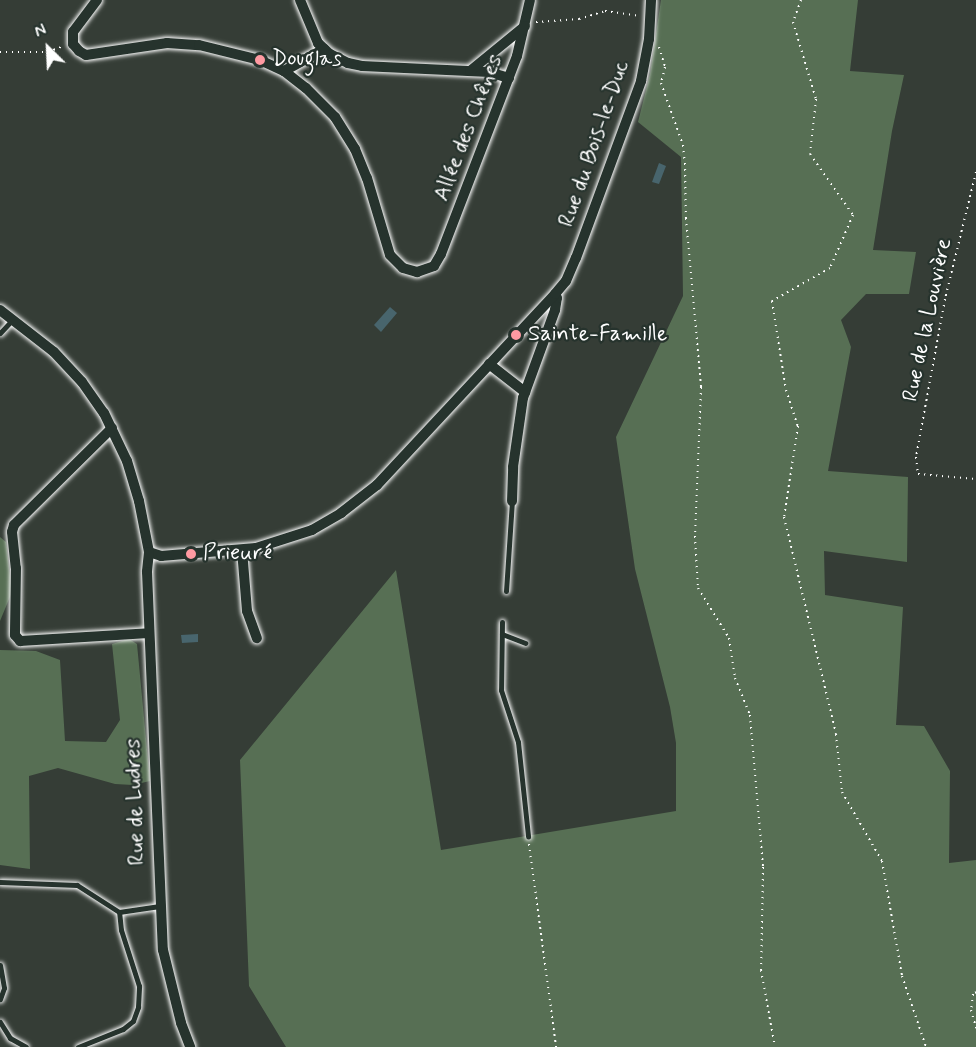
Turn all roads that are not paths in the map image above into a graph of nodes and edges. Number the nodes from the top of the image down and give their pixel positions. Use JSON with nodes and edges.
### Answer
{"nodes":[{"id":1,"x":97,"y":0,"type":"edge"},
{"id":2,"x":300,"y":0,"type":"edge"},
{"id":3,"x":530,"y":0,"type":"edge"},
{"id":4,"x":651,"y":0,"type":"edge"},
{"id":5,"x":526,"y":24,"type":"junction"},
{"id":6,"x":324,"y":50,"type":"junction"},
{"id":7,"x":284,"y":71,"type":"junction"},
{"id":8,"x":470,"y":71,"type":"junction"},
{"id":9,"x":509,"y":78,"type":"junction"},
{"id":10,"x":555,"y":294,"type":"junction"},
{"id":11,"x":0,"y":310,"type":"edge"},
{"id":12,"x":13,"y":319,"type":"junction"},
{"id":13,"x":0,"y":333,"type":"edge"},
{"id":14,"x":489,"y":364,"type":"junction"},
{"id":15,"x":525,"y":392,"type":"junction"},
{"id":16,"x":112,"y":428,"type":"junction"},
{"id":17,"x":512,"y":501,"type":"joint"},
{"id":18,"x":242,"y":550,"type":"junction"},
{"id":19,"x":149,"y":552,"type":"junction"},
{"id":20,"x":506,"y":591,"type":"dead end"},
{"id":21,"x":502,"y":622,"type":"dead end"},
{"id":22,"x":149,"y":633,"type":"junction"},
{"id":23,"x":502,"y":634,"type":"junction"},
{"id":24,"x":257,"y":638,"type":"dead end"},
{"id":25,"x":525,"y":643,"type":"dead end"},
{"id":26,"x":528,"y":836,"type":"road end"},
{"id":27,"x":0,"y":882,"type":"edge"},
{"id":28,"x":160,"y":906,"type":"junction"},
{"id":29,"x":119,"y":912,"type":"junction"},
{"id":30,"x":0,"y":965,"type":"edge"},
{"id":31,"x":0,"y":999,"type":"edge"},
{"id":32,"x":0,"y":1022,"type":"edge"},
{"id":33,"x":27,"y":1047,"type":"edge"},
{"id":34,"x":78,"y":1047,"type":"edge"},
{"id":35,"x":190,"y":1047,"type":"edge"}],
"edges":[{"from":1,"to":7,"type":"street"},
{"from":2,"to":6,"type":"street"},
{"from":3,"to":5,"type":"street","name":"Allée des Chênes"},
{"from":4,"to":10,"type":"street","name":"Rue du Bois-le-Duc"},
{"from":5,"to":8,"type":"street"},
{"from":5,"to":9,"type":"street","name":"Allée des Chênes"},
{"from":6,"to":7,"type":"street"},
{"from":6,"to":8,"type":"street"},
{"from":7,"to":9,"type":"street","name":"Allée des Chênes"},
{"from":8,"to":9,"type":"street"},
{"from":10,"to":14,"type":"street","name":"Rue du Bois-le-Duc"},
{"from":10,"to":15,"type":"street","name":"Rue du Bois-le-Duc"},
{"from":11,"to":12,"type":"street","name":"Rue de Ludres"},
{"from":12,"to":13,"type":"lane"},
{"from":12,"to":16,"type":"street","name":"Rue de Ludres"},
{"from":14,"to":15,"type":"street"},
{"from":14,"to":18,"type":"street","name":"Rue du Bois-le-Duc"},
{"from":15,"to":17,"type":"street","name":"Rue du Bois-le-Duc"},
{"from":16,"to":19,"type":"street","name":"Rue de Ludres"},
{"from":16,"to":22,"type":"street"},
{"from":17,"to":20,"type":"lane"},
{"from":18,"to":19,"type":"street","name":"Rue du Bois-le-Duc"},
{"from":18,"to":24,"type":"street"},
{"from":19,"to":22,"type":"street","name":"Rue de Ludres"},
{"from":21,"to":23,"type":"lane"},
{"from":22,"to":28,"type":"street","name":"Rue de Ludres"},
{"from":23,"to":25,"type":"lane"},
{"from":23,"to":26,"type":"lane"},
{"from":27,"to":29,"type":"lane"},
{"from":28,"to":29,"type":"lane"},
{"from":28,"to":35,"type":"street","name":"Rue de Ludres"},
{"from":29,"to":34,"type":"lane"},
{"from":30,"to":31,"type":"lane"},
{"from":32,"to":33,"type":"lane"}]}
